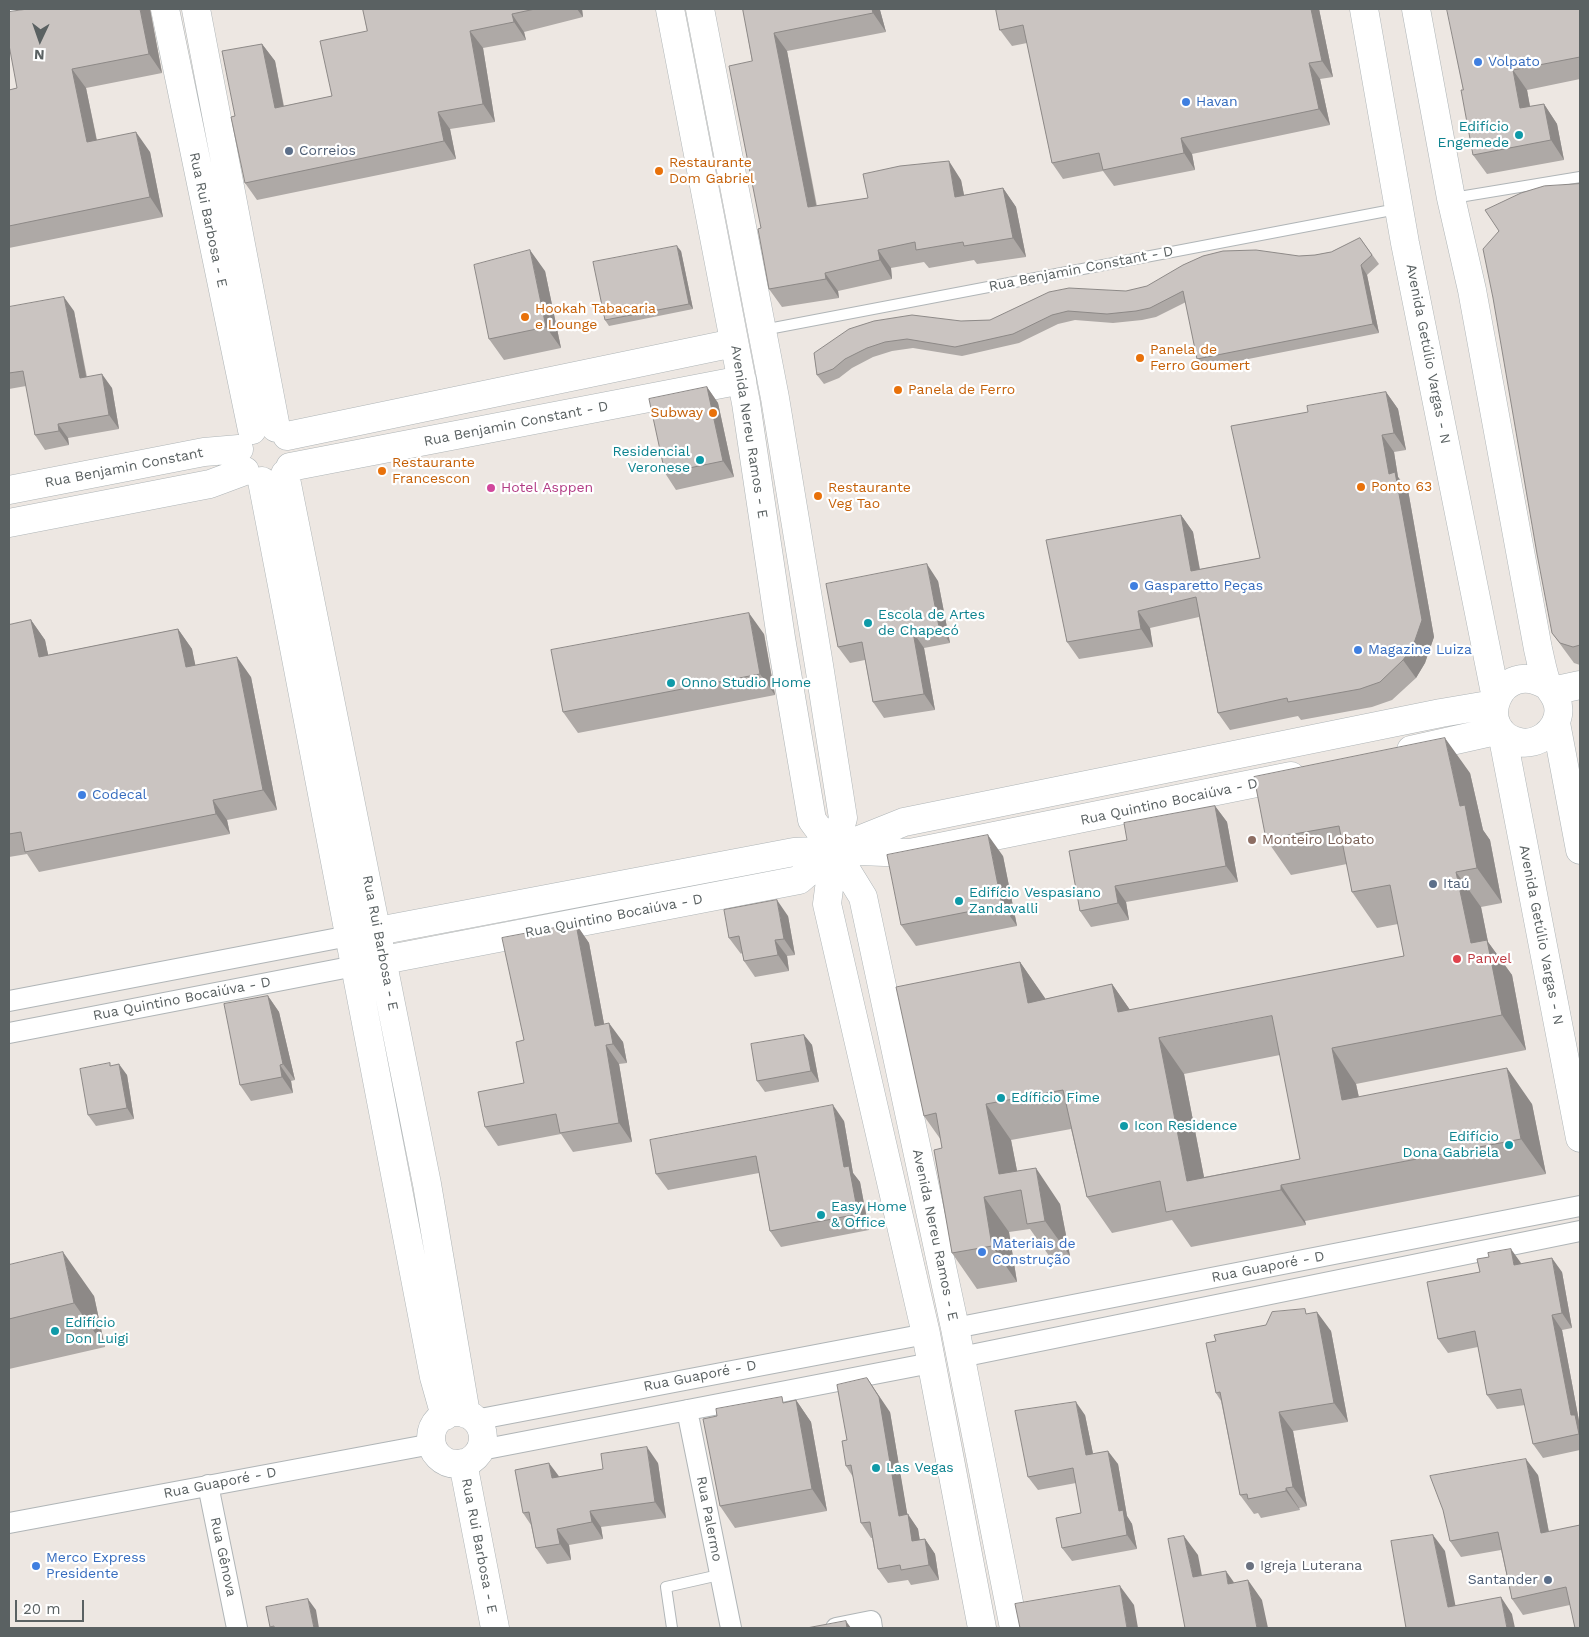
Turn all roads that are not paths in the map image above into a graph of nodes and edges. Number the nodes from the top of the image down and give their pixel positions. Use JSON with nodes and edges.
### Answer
{"nodes":[{"id":1,"x":20,"y":9,"type":"edge"},
{"id":2,"x":165,"y":9,"type":"edge"},
{"id":3,"x":196,"y":9,"type":"edge"},
{"id":4,"x":670,"y":9,"type":"edge"},
{"id":5,"x":700,"y":9,"type":"edge"},
{"id":6,"x":1364,"y":9,"type":"edge"},
{"id":7,"x":1416,"y":9,"type":"edge"},
{"id":8,"x":9,"y":11,"type":"edge"},
{"id":9,"x":1580,"y":177,"type":"edge"},
{"id":10,"x":1451,"y":198,"type":"junction"},
{"id":11,"x":1400,"y":209,"type":"junction"},
{"id":12,"x":762,"y":331,"type":"junction"},
{"id":13,"x":734,"y":343,"type":"junction"},
{"id":14,"x":670,"y":356,"type":"junction"},
{"id":15,"x":742,"y":380,"type":"junction"},
{"id":16,"x":678,"y":392,"type":"junction"},
{"id":17,"x":267,"y":454,"type":"junction"},
{"id":18,"x":17,"y":489,"type":"edge"},
{"id":19,"x":20,"y":521,"type":"edge"},
{"id":20,"x":1580,"y":685,"type":"edge"},
{"id":21,"x":1550,"y":689,"type":"junction"},
{"id":22,"x":1495,"y":701,"type":"junction"},
{"id":23,"x":1564,"y":719,"type":"edge"},
{"id":24,"x":1501,"y":731,"type":"junction"},
{"id":25,"x":1389,"y":755,"type":"edge"},
{"id":26,"x":1313,"y":772,"type":"edge"},
{"id":27,"x":834,"y":850,"type":"junction"},
{"id":28,"x":1580,"y":850,"type":"edge"},
{"id":29,"x":378,"y":931,"type":"junction"},
{"id":30,"x":349,"y":936,"type":"junction"},
{"id":31,"x":384,"y":960,"type":"junction"},
{"id":32,"x":355,"y":966,"type":"junction"},
{"id":33,"x":18,"y":1000,"type":"edge"},
{"id":34,"x":32,"y":1028,"type":"junction"},
{"id":35,"x":9,"y":1033,"type":"edge"},
{"id":36,"x":1580,"y":1138,"type":"edge"},
{"id":37,"x":1580,"y":1206,"type":"edge"},
{"id":38,"x":1508,"y":1220,"type":"junction"},
{"id":39,"x":1580,"y":1231,"type":"edge"},
{"id":40,"x":1514,"y":1245,"type":"junction"},
{"id":41,"x":1028,"y":1314,"type":"junction"},
{"id":42,"x":955,"y":1328,"type":"junction"},
{"id":43,"x":926,"y":1334,"type":"junction"},
{"id":44,"x":1033,"y":1342,"type":"junction"},
{"id":45,"x":832,"y":1351,"type":"junction"},
{"id":46,"x":961,"y":1357,"type":"junction"},
{"id":47,"x":931,"y":1363,"type":"junction"},
{"id":48,"x":838,"y":1381,"type":"junction"},
{"id":49,"x":687,"y":1410,"type":"junction"},
{"id":50,"x":462,"y":1416,"type":"junction"},
{"id":51,"x":432,"y":1444,"type":"junction"},
{"id":52,"x":472,"y":1457,"type":"junction"},
{"id":53,"x":208,"y":1485,"type":"junction"},
{"id":54,"x":9,"y":1523,"type":"edge"},
{"id":55,"x":719,"y":1575,"type":"junction"},
{"id":56,"x":237,"y":1628,"type":"edge"},
{"id":57,"x":495,"y":1628,"type":"edge"},
{"id":58,"x":672,"y":1628,"type":"edge"},
{"id":59,"x":731,"y":1628,"type":"edge"},
{"id":60,"x":836,"y":1628,"type":"edge"},
{"id":61,"x":872,"y":1628,"type":"edge"},
{"id":62,"x":982,"y":1628,"type":"edge"},
{"id":63,"x":1014,"y":1628,"type":"edge"}],
"edges":[{"from":1,"to":8,"type":"street"},
{"from":2,"to":17,"type":"street","name":"Rua Rui Barbosa - E"},
{"from":3,"to":17,"type":"street","name":"Rua Rui Barbosa - E"},
{"from":4,"to":13,"type":"street","name":"Avenida Nereu Ramos - E"},
{"from":5,"to":12,"type":"street"},
{"from":6,"to":11,"type":"street","name":"Avenida Getúlio Vargas - N"},
{"from":7,"to":10,"type":"street"},
{"from":9,"to":10,"type":"lane"},
{"from":10,"to":21,"type":"street"},
{"from":11,"to":12,"type":"lane","name":"Rua Benjamin Constant - D"},
{"from":11,"to":22,"type":"street","name":"Avenida Getúlio Vargas - N"},
{"from":12,"to":27,"type":"street"},
{"from":13,"to":14,"type":"street","name":"Rua Benjamin Constant - D"},
{"from":13,"to":15,"type":"street","name":"Avenida Nereu Ramos - E"},
{"from":14,"to":16,"type":"street"},
{"from":14,"to":17,"type":"street","name":"Rua Benjamin Constant - D"},
{"from":15,"to":16,"type":"street","name":"Rua Benjamin Constant - D"},
{"from":15,"to":27,"type":"street","name":"Avenida Nereu Ramos - E"},
{"from":16,"to":17,"type":"street","name":"Rua Benjamin Constant - D"},
{"from":17,"to":18,"type":"street","name":"Rua Benjamin Constant"},
{"from":17,"to":19,"type":"street","name":"Rua Benjamin Constant - D"},
{"from":17,"to":29,"type":"street","name":"Rua Rui Barbosa - E"},
{"from":17,"to":30,"type":"street","name":"Rua Rui Barbosa - E"},
{"from":18,"to":19,"type":"street"},
{"from":20,"to":21,"type":"street"},
{"from":21,"to":22,"type":"street"},
{"from":21,"to":23,"type":"street"},
{"from":22,"to":24,"type":"street"},
{"from":22,"to":27,"type":"street","name":"Rua Quintino Bocaiúva - D"},
{"from":23,"to":24,"type":"street"},
{"from":23,"to":28,"type":"street"},
{"from":24,"to":25,"type":"street"},
{"from":24,"to":36,"type":"street","name":"Avenida Getúlio Vargas - N"},
{"from":26,"to":27,"type":"street","name":"Rua Quintino Bocaiúva - D"},
{"from":27,"to":29,"type":"street","name":"Rua Quintino Bocaiúva - D"},
{"from":27,"to":31,"type":"street","name":"Rua Quintino Bocaiúva - D"},
{"from":27,"to":42,"type":"street","name":"Avenida Nereu Ramos - E"},
{"from":27,"to":43,"type":"street"},
{"from":29,"to":31,"type":"street","name":"Rua Rui Barbosa - E"},
{"from":30,"to":32,"type":"street","name":"Rua Rui Barbosa - E"},
{"from":30,"to":33,"type":"street"},
{"from":31,"to":50,"type":"street","name":"Rua Rui Barbosa - E"},
{"from":32,"to":34,"type":"street","name":"Rua Quintino Bocaiúva - D"},
{"from":32,"to":50,"type":"street","name":"Rua Rui Barbosa - E"},
{"from":33,"to":34,"type":"street"},
{"from":34,"to":35,"type":"street","name":"Rua Quintino Bocaiúva - D"},
{"from":37,"to":38,"type":"street","name":"Rua Guaporé - D"},
{"from":38,"to":40,"type":"street"},
{"from":38,"to":41,"type":"street","name":"Rua Guaporé - D"},
{"from":39,"to":40,"type":"street","name":"Rua Guaporé - D"},
{"from":40,"to":44,"type":"street","name":"Rua Guaporé - D"},
{"from":41,"to":42,"type":"street","name":"Rua Guaporé - D"},
{"from":41,"to":44,"type":"street"},
{"from":42,"to":46,"type":"street","name":"Avenida Nereu Ramos - E"},
{"from":43,"to":45,"type":"street","name":"Rua Guaporé - D"},
{"from":43,"to":47,"type":"street"},
{"from":44,"to":46,"type":"street","name":"Rua Guaporé - D"},
{"from":45,"to":48,"type":"street"},
{"from":45,"to":50,"type":"street","name":"Rua Guaporé - D"},
{"from":46,"to":63,"type":"street","name":"Avenida Nereu Ramos - E"},
{"from":47,"to":48,"type":"street"},
{"from":47,"to":62,"type":"street"},
{"from":48,"to":49,"type":"street"},
{"from":49,"to":52,"type":"street"},
{"from":49,"to":55,"type":"street","name":"Rua Palermo"},
{"from":50,"to":51,"type":"street"},
{"from":50,"to":52,"type":"street"},
{"from":51,"to":52,"type":"street"},
{"from":51,"to":53,"type":"street","name":"Rua Guaporé - D"},
{"from":52,"to":57,"type":"street","name":"Rua Rui Barbosa - E"},
{"from":53,"to":54,"type":"street","name":"Rua Guaporé - D"},
{"from":53,"to":56,"type":"street","name":"Rua Gênova"},
{"from":55,"to":58,"type":"lane"},
{"from":55,"to":59,"type":"street","name":"Rua Palermo"},
{"from":60,"to":61,"type":"street"}]}
